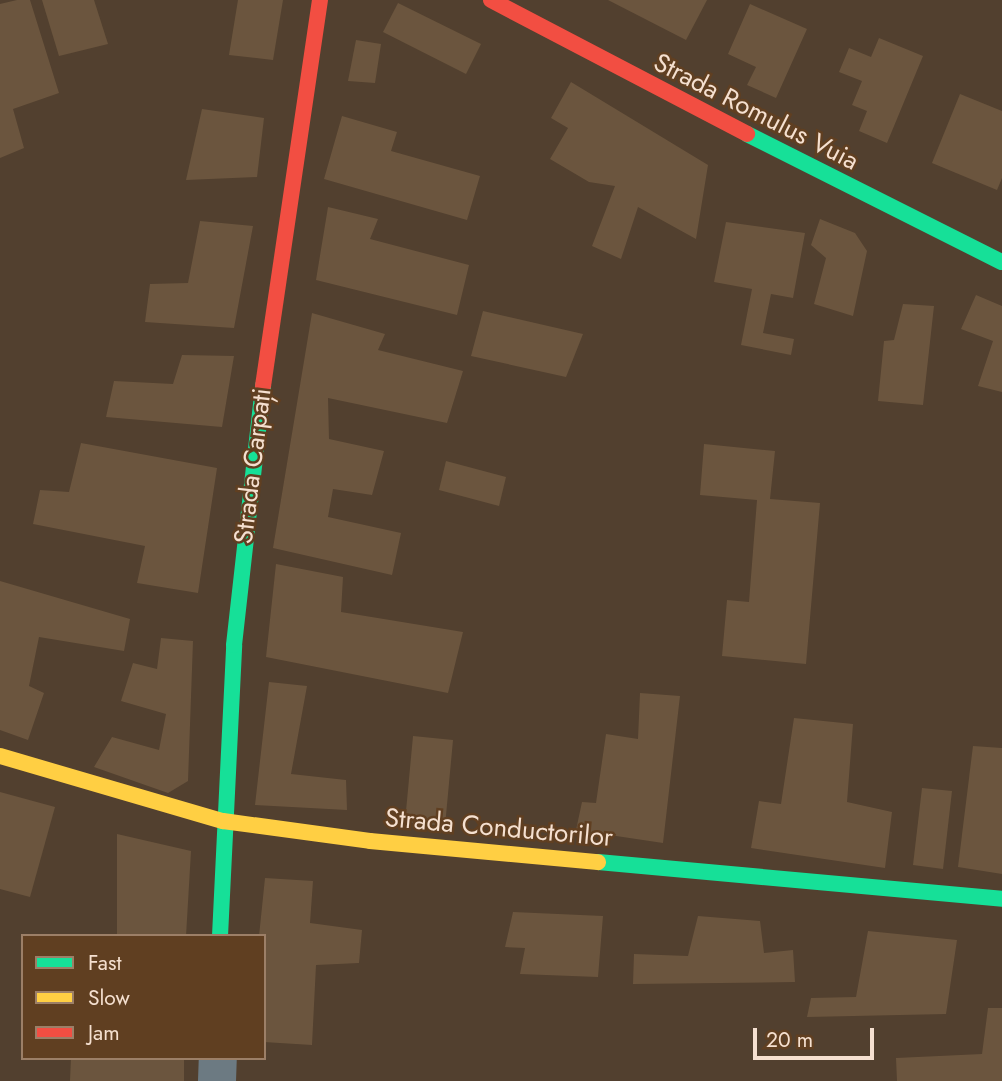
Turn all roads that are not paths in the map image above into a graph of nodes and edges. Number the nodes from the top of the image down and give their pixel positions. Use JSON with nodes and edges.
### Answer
{"nodes":[{"id":1,"x":320,"y":0,"type":"edge"},
{"id":2,"x":491,"y":0,"type":"edge"},
{"id":3,"x":1002,"y":262,"type":"edge"},
{"id":4,"x":0,"y":757,"type":"edge"},
{"id":5,"x":223,"y":821,"type":"junction"},
{"id":6,"x":1002,"y":899,"type":"edge"},
{"id":7,"x":220,"y":934,"type":"edge"},
{"id":8,"x":218,"y":1060,"type":"edge"},
{"id":9,"x":217,"y":1081,"type":"edge"}],
"edges":[{"from":1,"to":5,"type":"street","name":"Strada Carpați"},
{"from":2,"to":3,"type":"street","name":"Strada Romulus Vuia"},
{"from":4,"to":5,"type":"street","name":"Strada Conductorilor"},
{"from":5,"to":6,"type":"street","name":"Strada Conductorilor"},
{"from":5,"to":7,"type":"street","name":"Strada Carpați"},
{"from":8,"to":9,"type":"street"}]}
